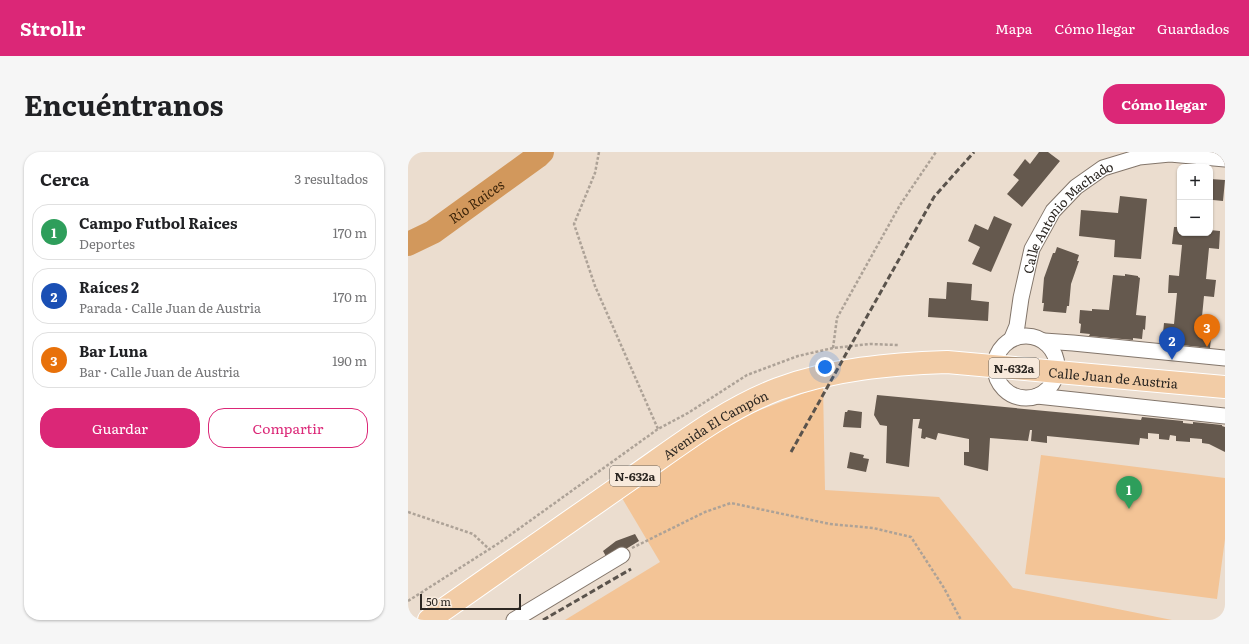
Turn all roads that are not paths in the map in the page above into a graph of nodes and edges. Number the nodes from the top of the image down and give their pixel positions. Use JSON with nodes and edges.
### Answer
{"nodes":[{"id":1,"x":1225,"y":159,"type":"edge"},
{"id":2,"x":1012,"y":338,"type":"junction"},
{"id":3,"x":1044,"y":341,"type":"junction"},
{"id":4,"x":1225,"y":358,"type":"edge"},
{"id":5,"x":994,"y":366,"type":"junction"},
{"id":6,"x":858,"y":369,"type":"joint"},
{"id":7,"x":1057,"y":372,"type":"junction"},
{"id":8,"x":1225,"y":387,"type":"edge"},
{"id":9,"x":1037,"y":396,"type":"junction"},
{"id":10,"x":1225,"y":416,"type":"edge"},
{"id":11,"x":622,"y":555,"type":"road end"},
{"id":12,"x":429,"y":620,"type":"edge"},
{"id":13,"x":514,"y":620,"type":"edge"}],
"edges":[{"from":1,"to":2,"type":"street","name":"Calle Antonio Machado"},
{"from":2,"to":3,"type":"street"},
{"from":2,"to":5,"type":"street","name":"Calle Antonio Machado"},
{"from":3,"to":4,"type":"street"},
{"from":3,"to":7,"type":"street"},
{"from":5,"to":6,"type":"main road","name":"Calle Juan de Austria","number":"N-632a"},
{"from":5,"to":7,"type":"main road","name":"Calle Juan de Austria","number":"N-632a"},
{"from":5,"to":9,"type":"street"},
{"from":6,"to":12,"type":"main road","name":"Avenida El Campón","number":"N-632a"},
{"from":7,"to":8,"type":"main road","name":"Calle Juan de Austria","number":"N-632a"},
{"from":7,"to":9,"type":"street"},
{"from":9,"to":10,"type":"street"},
{"from":11,"to":13,"type":"street"}]}
